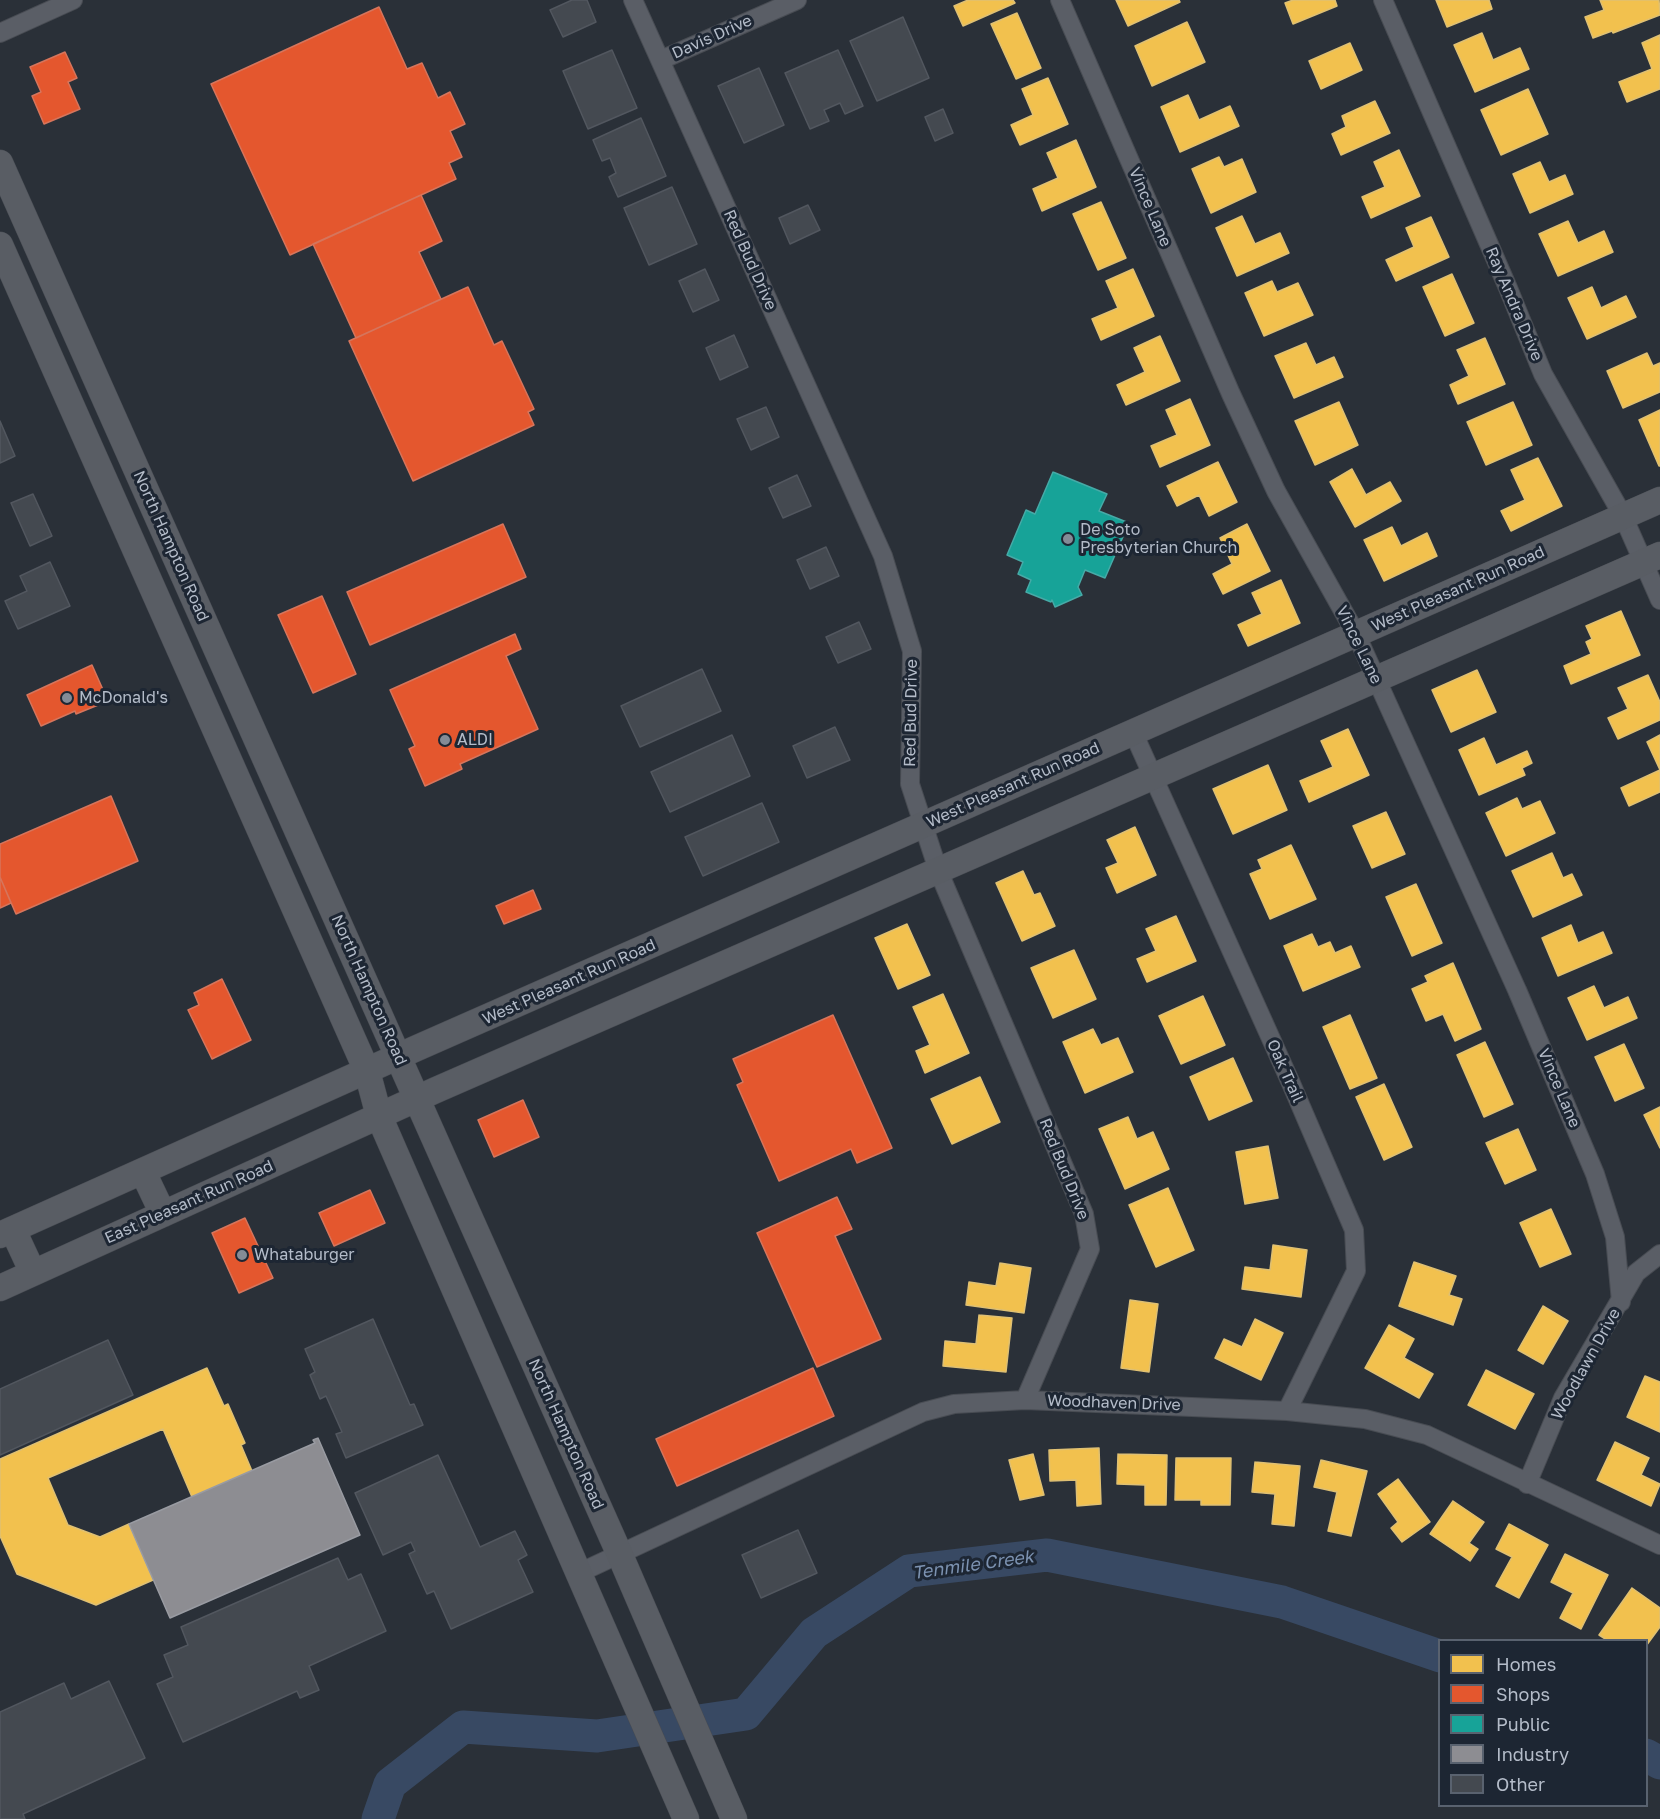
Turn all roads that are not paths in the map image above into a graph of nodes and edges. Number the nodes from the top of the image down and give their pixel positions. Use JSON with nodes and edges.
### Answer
{"nodes":[{"id":1,"x":73,"y":0,"type":"edge"},
{"id":2,"x":633,"y":0,"type":"edge"},
{"id":3,"x":797,"y":0,"type":"edge"},
{"id":4,"x":1060,"y":0,"type":"edge"},
{"id":5,"x":1383,"y":0,"type":"edge"},
{"id":6,"x":0,"y":33,"type":"edge"},
{"id":7,"x":661,"y":60,"type":"junction"},
{"id":8,"x":0,"y":163,"type":"edge"},
{"id":9,"x":0,"y":245,"type":"edge"},
{"id":10,"x":1660,"y":500,"type":"edge"},
{"id":11,"x":1623,"y":516,"type":"junction"},
{"id":12,"x":1652,"y":558,"type":"edge"},
{"id":13,"x":183,"y":572,"type":"junction"},
{"id":14,"x":151,"y":585,"type":"junction"},
{"id":15,"x":1660,"y":600,"type":"edge"},
{"id":16,"x":1356,"y":634,"type":"junction"},
{"id":17,"x":1375,"y":679,"type":"junction"},
{"id":18,"x":1133,"y":732,"type":"junction"},
{"id":19,"x":1152,"y":776,"type":"junction"},
{"id":20,"x":295,"y":824,"type":"junction"},
{"id":21,"x":923,"y":825,"type":"junction"},
{"id":22,"x":263,"y":838,"type":"junction"},
{"id":23,"x":938,"y":870,"type":"junction"},
{"id":24,"x":399,"y":1057,"type":"junction"},
{"id":25,"x":367,"y":1071,"type":"junction"},
{"id":26,"x":417,"y":1098,"type":"junction"},
{"id":27,"x":379,"y":1116,"type":"junction"},
{"id":28,"x":143,"y":1172,"type":"junction"},
{"id":29,"x":162,"y":1214,"type":"junction"},
{"id":30,"x":6,"y":1232,"type":"edge"},
{"id":31,"x":1660,"y":1254,"type":"edge"},
{"id":32,"x":33,"y":1273,"type":"junction"},
{"id":33,"x":0,"y":1288,"type":"edge"},
{"id":34,"x":1621,"y":1302,"type":"junction"},
{"id":35,"x":1025,"y":1400,"type":"junction"},
{"id":36,"x":1287,"y":1411,"type":"junction"},
{"id":37,"x":1527,"y":1484,"type":"junction"},
{"id":38,"x":1660,"y":1545,"type":"edge"},
{"id":39,"x":620,"y":1555,"type":"junction"},
{"id":40,"x":579,"y":1573,"type":"junction"},
{"id":41,"x":686,"y":1819,"type":"edge"},
{"id":42,"x":734,"y":1819,"type":"edge"}],
"edges":[{"from":1,"to":6,"type":"street"},
{"from":2,"to":7,"type":"street","name":"Red Bud Drive"},
{"from":3,"to":7,"type":"street","name":"Davis Drive"},
{"from":4,"to":16,"type":"street","name":"Vince Lane"},
{"from":5,"to":11,"type":"street","name":"Ray Andra Drive"},
{"from":7,"to":21,"type":"street","name":"Red Bud Drive"},
{"from":8,"to":13,"type":"main road","name":"North Hampton Road"},
{"from":9,"to":14,"type":"main road","name":"North Hampton Road"},
{"from":10,"to":11,"type":"main road","name":"West Pleasant Run Road"},
{"from":11,"to":12,"type":"street","name":"Ray Andra Drive"},
{"from":11,"to":16,"type":"main road","name":"West Pleasant Run Road"},
{"from":12,"to":15,"type":"street","name":"Ray Andra Drive"},
{"from":12,"to":17,"type":"main road"},
{"from":13,"to":14,"type":"main road"},
{"from":13,"to":20,"type":"main road","name":"North Hampton Road"},
{"from":14,"to":22,"type":"main road","name":"North Hampton Road"},
{"from":16,"to":17,"type":"street","name":"Vince Lane"},
{"from":16,"to":18,"type":"main road","name":"West Pleasant Run Road"},
{"from":17,"to":19,"type":"main road"},
{"from":17,"to":34,"type":"street","name":"Vince Lane"},
{"from":18,"to":19,"type":"street","name":"Oak Trail"},
{"from":18,"to":21,"type":"main road","name":"West Pleasant Run Road"},
{"from":19,"to":23,"type":"main road"},
{"from":19,"to":36,"type":"street","name":"Oak Trail"},
{"from":20,"to":22,"type":"main road"},
{"from":20,"to":24,"type":"main road","name":"North Hampton Road"},
{"from":21,"to":23,"type":"street","name":"Red Bud Drive"},
{"from":21,"to":24,"type":"main road","name":"West Pleasant Run Road"},
{"from":22,"to":25,"type":"main road","name":"North Hampton Road"},
{"from":23,"to":26,"type":"main road"},
{"from":23,"to":35,"type":"street","name":"Red Bud Drive"},
{"from":24,"to":25,"type":"main road","name":"West Pleasant Run Road"},
{"from":24,"to":26,"type":"main road","name":"North Hampton Road"},
{"from":25,"to":27,"type":"main road","name":"North Hampton Road"},
{"from":25,"to":28,"type":"main road"},
{"from":26,"to":27,"type":"main road"},
{"from":26,"to":39,"type":"main road","name":"North Hampton Road"},
{"from":27,"to":29,"type":"main road","name":"East Pleasant Run Road"},
{"from":27,"to":40,"type":"main road","name":"North Hampton Road"},
{"from":28,"to":29,"type":"main road"},
{"from":28,"to":30,"type":"main road"},
{"from":29,"to":32,"type":"main road","name":"East Pleasant Run Road"},
{"from":30,"to":32,"type":"main road"},
{"from":31,"to":34,"type":"street","name":"Woodlawn Drive"},
{"from":32,"to":33,"type":"main road","name":"East Pleasant Run Road"},
{"from":34,"to":37,"type":"street","name":"Woodlawn Drive"},
{"from":35,"to":36,"type":"street","name":"Woodhaven Drive"},
{"from":35,"to":39,"type":"street","name":"Woodhaven Drive"},
{"from":36,"to":37,"type":"street","name":"Woodhaven Drive"},
{"from":37,"to":38,"type":"street","name":"Woodhaven Drive"},
{"from":39,"to":40,"type":"street","name":"Woodhaven Drive"},
{"from":39,"to":42,"type":"main road","name":"North Hampton Road"},
{"from":40,"to":41,"type":"main road","name":"North Hampton Road"}]}
